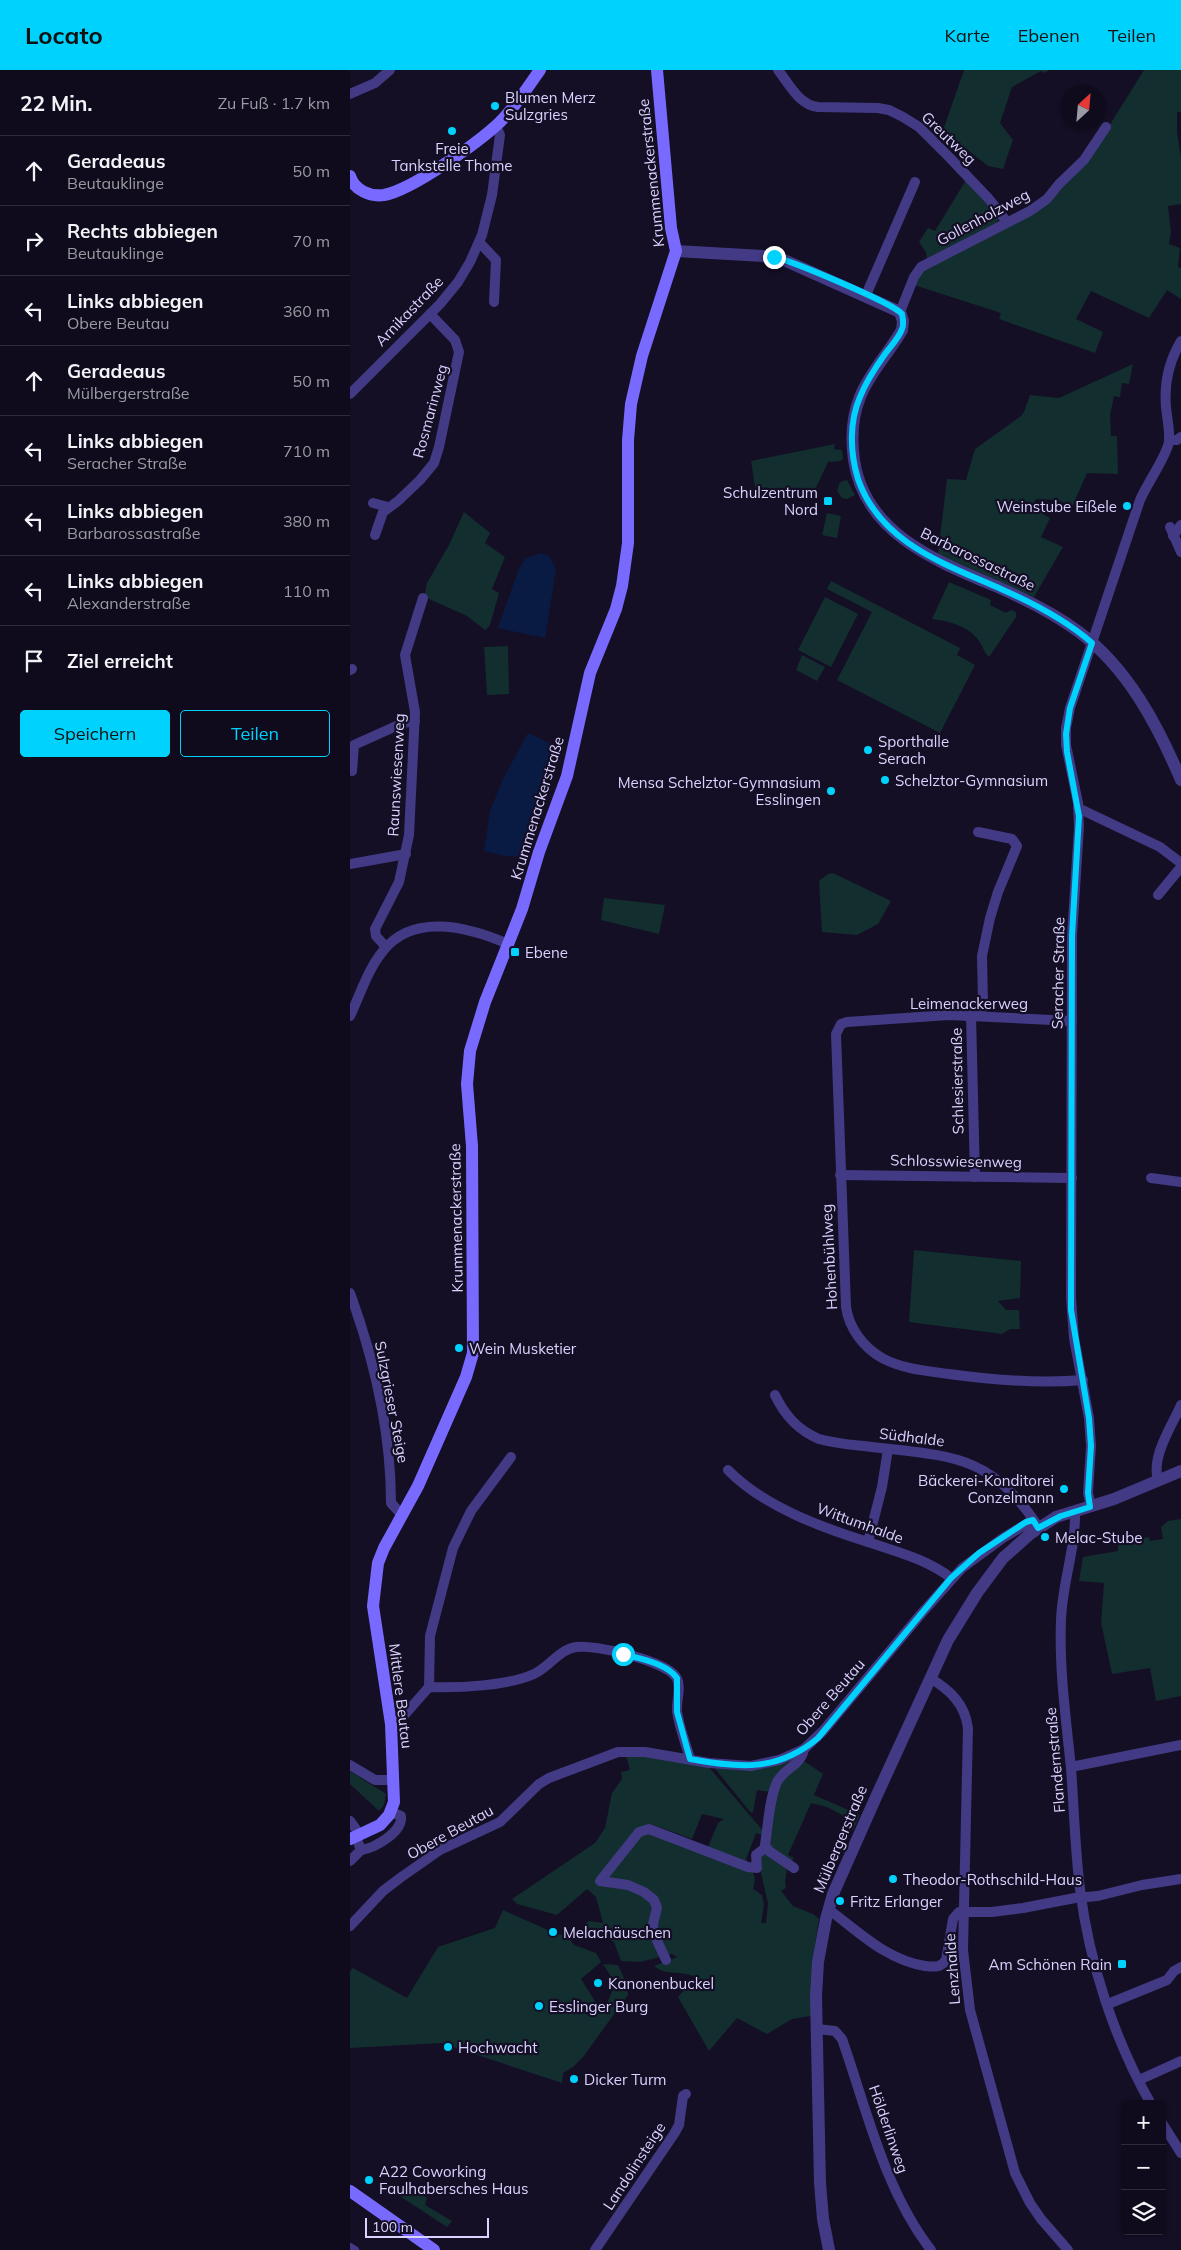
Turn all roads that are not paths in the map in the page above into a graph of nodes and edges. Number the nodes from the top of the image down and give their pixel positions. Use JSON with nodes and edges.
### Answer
{"nodes":[{"id":1,"x":390,"y":70,"type":"edge"},
{"id":2,"x":540,"y":70,"type":"edge"},
{"id":3,"x":657,"y":70,"type":"edge"},
{"id":4,"x":778,"y":70,"type":"edge"},
{"id":5,"x":350,"y":94,"type":"edge"},
{"id":6,"x":496,"y":126,"type":"junction"},
{"id":7,"x":1105,"y":130,"type":"edge"},
{"id":8,"x":350,"y":177,"type":"edge"},
{"id":9,"x":916,"y":182,"type":"dead end"},
{"id":10,"x":1007,"y":222,"type":"junction"},
{"id":11,"x":479,"y":242,"type":"junction"},
{"id":12,"x":676,"y":251,"type":"junction"},
{"id":13,"x":866,"y":295,"type":"junction"},
{"id":14,"x":494,"y":302,"type":"dead end"},
{"id":15,"x":900,"y":312,"type":"junction"},
{"id":16,"x":430,"y":314,"type":"junction"},
{"id":17,"x":1181,"y":341,"type":"edge"},
{"id":18,"x":350,"y":394,"type":"edge"},
{"id":19,"x":1181,"y":438,"type":"edge"},
{"id":20,"x":1169,"y":440,"type":"junction"},
{"id":21,"x":374,"y":503,"type":"dead end"},
{"id":22,"x":388,"y":507,"type":"junction"},
{"id":23,"x":1181,"y":525,"type":"edge"},
{"id":24,"x":375,"y":535,"type":"dead end"},
{"id":25,"x":1181,"y":552,"type":"edge"},
{"id":26,"x":423,"y":598,"type":"dead end"},
{"id":27,"x":1092,"y":643,"type":"junction"},
{"id":28,"x":416,"y":721,"type":"junction"},
{"id":29,"x":352,"y":743,"type":"edge"},
{"id":30,"x":352,"y":771,"type":"dead end"},
{"id":31,"x":1181,"y":780,"type":"edge"},
{"id":32,"x":1078,"y":808,"type":"junction"},
{"id":33,"x":978,"y":832,"type":"dead end"},
{"id":34,"x":406,"y":854,"type":"junction"},
{"id":35,"x":1181,"y":863,"type":"edge"},
{"id":36,"x":350,"y":864,"type":"edge"},
{"id":37,"x":1181,"y":867,"type":"edge"},
{"id":38,"x":1158,"y":895,"type":"dead end"},
{"id":39,"x":508,"y":944,"type":"junction"},
{"id":40,"x":386,"y":947,"type":"junction"},
{"id":41,"x":350,"y":1016,"type":"edge"},
{"id":42,"x":975,"y":1016,"type":"junction"},
{"id":43,"x":1072,"y":1020,"type":"junction"},
{"id":44,"x":838,"y":1027,"type":"joint"},
{"id":45,"x":840,"y":1175,"type":"junction"},
{"id":46,"x":975,"y":1177,"type":"junction"},
{"id":47,"x":1072,"y":1178,"type":"junction"},
{"id":48,"x":1150,"y":1178,"type":"dead end"},
{"id":49,"x":1181,"y":1182,"type":"edge"},
{"id":50,"x":350,"y":1293,"type":"edge"},
{"id":51,"x":1083,"y":1380,"type":"junction"},
{"id":52,"x":775,"y":1395,"type":"dead end"},
{"id":53,"x":1181,"y":1405,"type":"edge"},
{"id":54,"x":888,"y":1449,"type":"junction"},
{"id":55,"x":511,"y":1457,"type":"dead end"},
{"id":56,"x":728,"y":1470,"type":"dead end"},
{"id":57,"x":1181,"y":1471,"type":"edge"},
{"id":58,"x":1158,"y":1481,"type":"junction"},
{"id":59,"x":1090,"y":1507,"type":"junction"},
{"id":60,"x":1075,"y":1512,"type":"junction"},
{"id":61,"x":402,"y":1515,"type":"junction"},
{"id":62,"x":1036,"y":1524,"type":"junction"},
{"id":63,"x":868,"y":1542,"type":"junction"},
{"id":64,"x":951,"y":1578,"type":"junction"},
{"id":65,"x":930,"y":1678,"type":"junction"},
{"id":66,"x":429,"y":1687,"type":"junction"},
{"id":67,"x":391,"y":1724,"type":"junction"},
{"id":68,"x":1181,"y":1745,"type":"edge"},
{"id":69,"x":804,"y":1749,"type":"junction"},
{"id":70,"x":690,"y":1759,"type":"junction"},
{"id":71,"x":350,"y":1765,"type":"edge"},
{"id":72,"x":1070,"y":1767,"type":"junction"},
{"id":73,"x":394,"y":1780,"type":"junction"},
{"id":74,"x":391,"y":1812,"type":"junction"},
{"id":75,"x":350,"y":1821,"type":"edge"},
{"id":76,"x":356,"y":1837,"type":"edge"},
{"id":77,"x":765,"y":1848,"type":"junction"},
{"id":78,"x":362,"y":1850,"type":"junction"},
{"id":79,"x":350,"y":1861,"type":"edge"},
{"id":80,"x":794,"y":1868,"type":"dead end"},
{"id":81,"x":1181,"y":1879,"type":"edge"},
{"id":82,"x":1082,"y":1897,"type":"junction"},
{"id":83,"x":828,"y":1909,"type":"junction"},
{"id":84,"x":964,"y":1912,"type":"junction"},
{"id":85,"x":350,"y":1926,"type":"edge"},
{"id":86,"x":666,"y":1960,"type":"dead end"},
{"id":87,"x":1181,"y":1967,"type":"edge"},
{"id":88,"x":1108,"y":2004,"type":"junction"},
{"id":89,"x":817,"y":2029,"type":"junction"},
{"id":90,"x":1181,"y":2061,"type":"edge"},
{"id":91,"x":1139,"y":2080,"type":"junction"},
{"id":92,"x":686,"y":2094,"type":"dead end"},
{"id":93,"x":1149,"y":2100,"type":"edge"},
{"id":94,"x":1166,"y":2129,"type":"edge"},
{"id":95,"x":1181,"y":2153,"type":"edge"},
{"id":96,"x":350,"y":2191,"type":"edge"},
{"id":97,"x":350,"y":2247,"type":"edge"},
{"id":98,"x":355,"y":2250,"type":"edge"},
{"id":99,"x":434,"y":2250,"type":"edge"},
{"id":100,"x":595,"y":2250,"type":"edge"},
{"id":101,"x":830,"y":2250,"type":"edge"},
{"id":102,"x":931,"y":2250,"type":"edge"},
{"id":103,"x":1068,"y":2250,"type":"edge"}],
"edges":[{"from":1,"to":5,"type":"street"},
{"from":2,"to":6,"type":"main road"},
{"from":3,"to":12,"type":"main road","name":"Krummenackerstraße"},
{"from":4,"to":10,"type":"street","name":"Greutweg"},
{"from":6,"to":8,"type":"main road"},
{"from":6,"to":11,"type":"street","name":"Arnikastraße"},
{"from":7,"to":10,"type":"street","name":"Gollenholzweg"},
{"from":9,"to":13,"type":"street"},
{"from":10,"to":15,"type":"street","name":"Gollenholzweg"},
{"from":11,"to":14,"type":"street"},
{"from":11,"to":16,"type":"street","name":"Arnikastraße"},
{"from":12,"to":13,"type":"street"},
{"from":12,"to":39,"type":"main road","name":"Krummenackerstraße"},
{"from":13,"to":15,"type":"street"},
{"from":15,"to":27,"type":"street","name":"Barbarossastraße"},
{"from":16,"to":18,"type":"street","name":"Arnikastraße"},
{"from":16,"to":22,"type":"street","name":"Rosmarinweg"},
{"from":17,"to":20,"type":"street"},
{"from":19,"to":20,"type":"street"},
{"from":20,"to":27,"type":"street","name":"Seracher Straße"},
{"from":21,"to":22,"type":"street"},
{"from":22,"to":24,"type":"street","name":"Rosmarinweg"},
{"from":23,"to":25,"type":"street"},
{"from":26,"to":28,"type":"street","name":"Raunswiesenweg"},
{"from":27,"to":31,"type":"street","name":"Barbarossastraße"},
{"from":27,"to":32,"type":"street","name":"Seracher Straße"},
{"from":28,"to":29,"type":"street"},
{"from":28,"to":34,"type":"street","name":"Raunswiesenweg"},
{"from":29,"to":30,"type":"street"},
{"from":32,"to":35,"type":"street"},
{"from":32,"to":43,"type":"street","name":"Seracher Straße"},
{"from":33,"to":42,"type":"street","name":"Schlesierstraße"},
{"from":34,"to":36,"type":"street"},
{"from":34,"to":40,"type":"street","name":"Raunswiesenweg"},
{"from":37,"to":38,"type":"street"},
{"from":39,"to":40,"type":"street"},
{"from":39,"to":61,"type":"main road","name":"Krummenackerstraße"},
{"from":40,"to":41,"type":"street"},
{"from":42,"to":43,"type":"street","name":"Leimenackerweg"},
{"from":42,"to":44,"type":"street","name":"Leimenackerweg"},
{"from":42,"to":46,"type":"street","name":"Schlesierstraße"},
{"from":43,"to":47,"type":"street","name":"Seracher Straße"},
{"from":44,"to":45,"type":"street","name":"Hohenbühlweg"},
{"from":45,"to":46,"type":"street","name":"Schlosswiesenweg"},
{"from":45,"to":51,"type":"street","name":"Hohenbühlweg"},
{"from":46,"to":47,"type":"street","name":"Schlosswiesenweg"},
{"from":47,"to":51,"type":"street","name":"Seracher Straße"},
{"from":48,"to":49,"type":"street"},
{"from":50,"to":61,"type":"street","name":"Sulzgrieser Steige"},
{"from":51,"to":59,"type":"street","name":"Seracher Straße"},
{"from":52,"to":54,"type":"street","name":"Südhalde"},
{"from":53,"to":58,"type":"street"},
{"from":54,"to":62,"type":"street","name":"Südhalde"},
{"from":54,"to":63,"type":"street"},
{"from":55,"to":66,"type":"street"},
{"from":56,"to":63,"type":"street","name":"Wittumhalde"},
{"from":57,"to":58,"type":"street","name":"Mülbergerstraße"},
{"from":58,"to":59,"type":"street","name":"Mülbergerstraße"},
{"from":59,"to":60,"type":"street","name":"Mülbergerstraße"},
{"from":60,"to":62,"type":"street","name":"Mülbergerstraße"},
{"from":60,"to":72,"type":"street","name":"Flandernstraße"},
{"from":61,"to":67,"type":"main road","name":"Mittlere Beutau"},
{"from":62,"to":64,"type":"street","name":"Obere Beutau"},
{"from":62,"to":65,"type":"street","name":"Mülbergerstraße"},
{"from":63,"to":64,"type":"street","name":"Wittumhalde"},
{"from":64,"to":69,"type":"street","name":"Obere Beutau"},
{"from":65,"to":83,"type":"street","name":"Mülbergerstraße"},
{"from":65,"to":84,"type":"street","name":"Lenzhalde"},
{"from":66,"to":67,"type":"street"},
{"from":66,"to":70,"type":"street"},
{"from":67,"to":73,"type":"main road","name":"Mittlere Beutau"},
{"from":68,"to":72,"type":"street"},
{"from":69,"to":70,"type":"street","name":"Obere Beutau"},
{"from":69,"to":77,"type":"street"},
{"from":70,"to":85,"type":"street","name":"Obere Beutau"},
{"from":71,"to":73,"type":"street"},
{"from":72,"to":82,"type":"street","name":"Flandernstraße"},
{"from":73,"to":74,"type":"main road","name":"Mittlere Beutau"},
{"from":74,"to":76,"type":"main road"},
{"from":74,"to":78,"type":"street"},
{"from":75,"to":76,"type":"street"},
{"from":76,"to":78,"type":"street"},
{"from":77,"to":80,"type":"street"},
{"from":77,"to":86,"type":"street"},
{"from":78,"to":79,"type":"street"},
{"from":81,"to":82,"type":"street"},
{"from":82,"to":84,"type":"street"},
{"from":82,"to":88,"type":"street","name":"Flandernstraße"},
{"from":83,"to":84,"type":"street"},
{"from":83,"to":89,"type":"street","name":"Mülbergerstraße"},
{"from":84,"to":103,"type":"street","name":"Lenzhalde"},
{"from":87,"to":88,"type":"street"},
{"from":88,"to":91,"type":"street","name":"Flandernstraße"},
{"from":89,"to":101,"type":"street","name":"Mülbergerstraße"},
{"from":89,"to":102,"type":"street","name":"Hölderlinweg"},
{"from":90,"to":91,"type":"street"},
{"from":91,"to":93,"type":"street","name":"Flandernstraße"},
{"from":92,"to":100,"type":"street","name":"Landolinsteige"},
{"from":94,"to":95,"type":"street"},
{"from":96,"to":99,"type":"main road"},
{"from":97,"to":98,"type":"street"}]}
